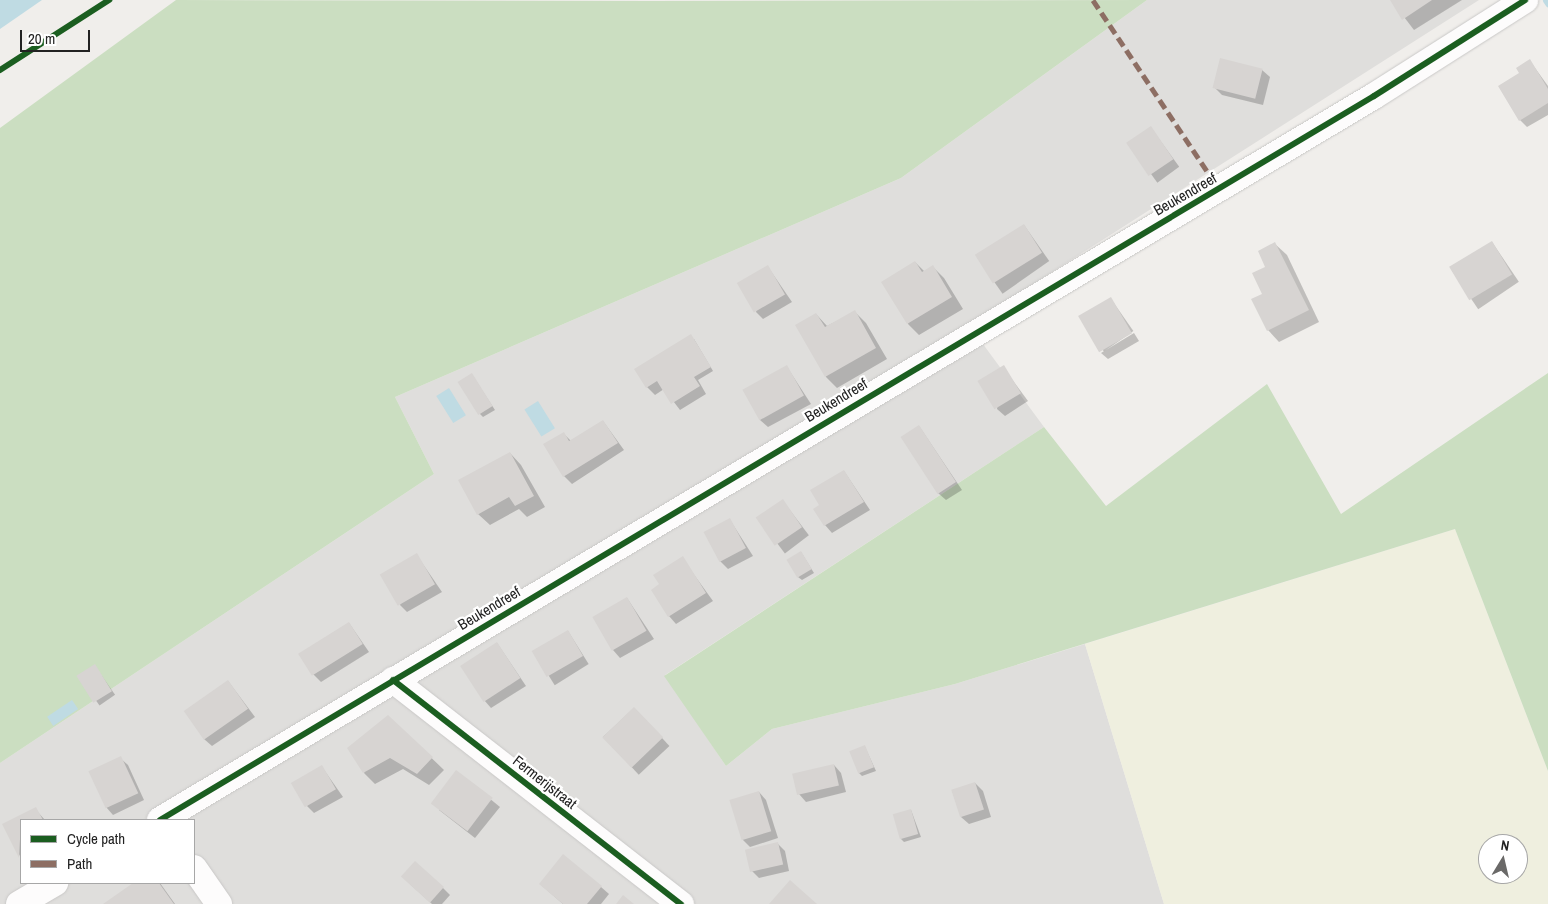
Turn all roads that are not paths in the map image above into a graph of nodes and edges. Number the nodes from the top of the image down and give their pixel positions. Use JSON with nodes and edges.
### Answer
{"nodes":[{"id":1,"x":1525,"y":0,"type":"edge"},
{"id":2,"x":394,"y":680,"type":"junction"},
{"id":3,"x":162,"y":819,"type":"edge"},
{"id":4,"x":195,"y":869,"type":"edge"},
{"id":5,"x":53,"y":884,"type":"edge"},
{"id":6,"x":19,"y":904,"type":"edge"},
{"id":7,"x":220,"y":904,"type":"edge"},
{"id":8,"x":681,"y":904,"type":"edge"}],
"edges":[{"from":1,"to":2,"type":"street","name":"Beukendreef"},
{"from":2,"to":3,"type":"street","name":"Beukendreef"},
{"from":2,"to":8,"type":"street","name":"Fermerijstraat"},
{"from":4,"to":7,"type":"street"},
{"from":5,"to":6,"type":"street"}]}
